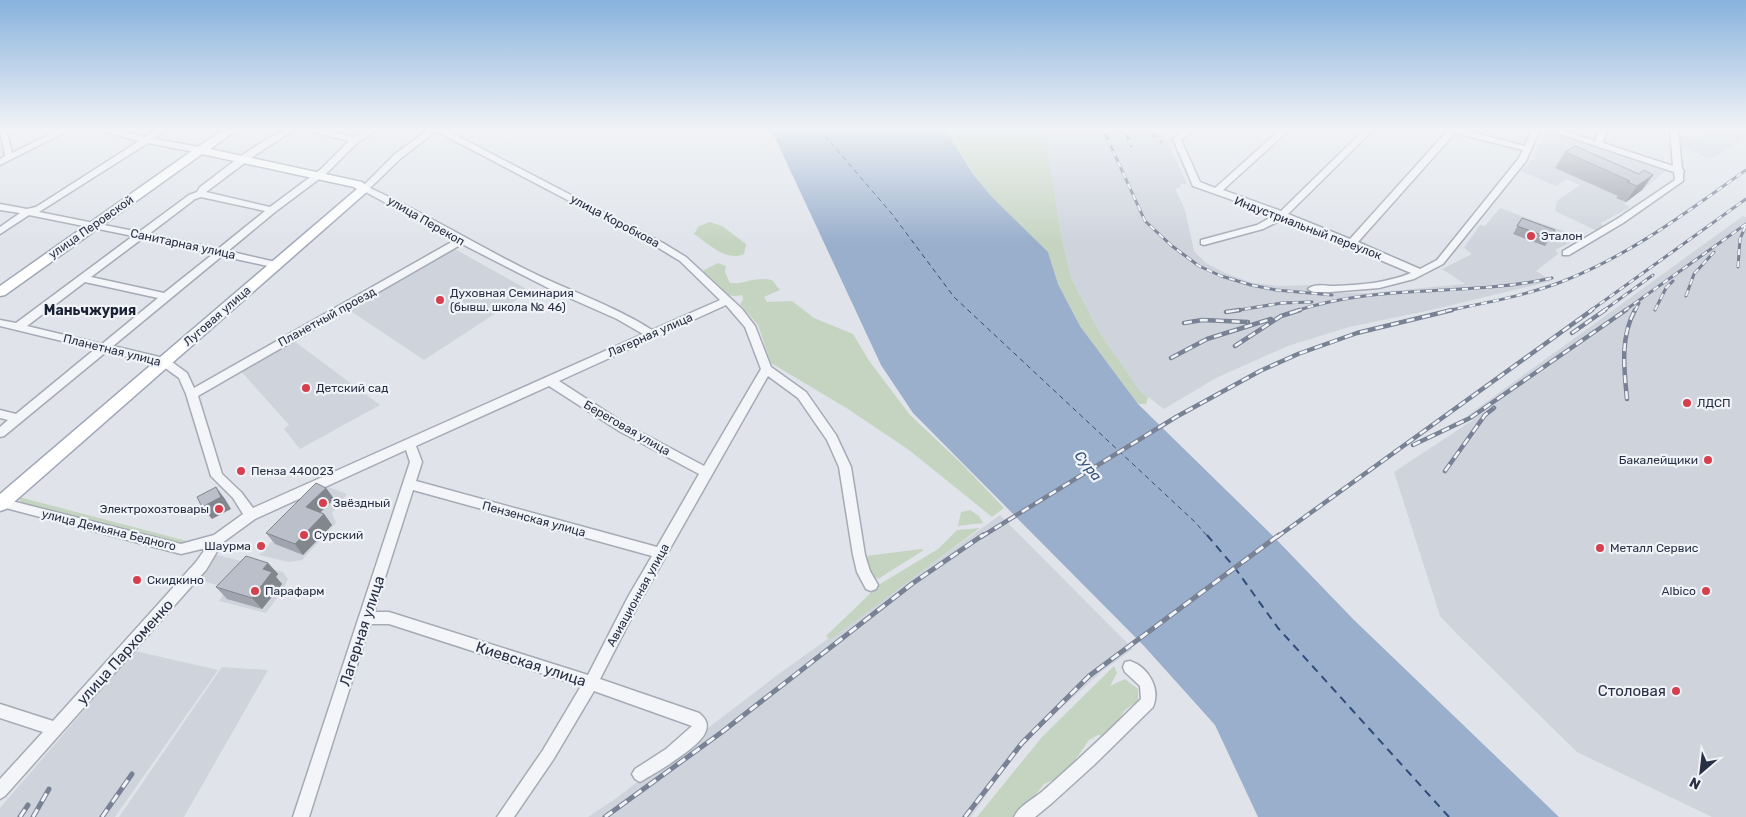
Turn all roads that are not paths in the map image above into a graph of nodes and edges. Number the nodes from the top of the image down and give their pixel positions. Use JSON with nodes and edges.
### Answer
{"nodes":[{"id":1,"x":105,"y":167,"type":"edge"},
{"id":2,"x":176,"y":167,"type":"edge"},
{"id":3,"x":233,"y":167,"type":"edge"},
{"id":4,"x":284,"y":167,"type":"edge"},
{"id":5,"x":328,"y":167,"type":"edge"},
{"id":6,"x":386,"y":167,"type":"edge"},
{"id":7,"x":510,"y":167,"type":"edge"},
{"id":8,"x":1189,"y":167,"type":"edge"},
{"id":9,"x":1244,"y":167,"type":"edge"},
{"id":10,"x":1331,"y":167,"type":"edge"},
{"id":11,"x":1420,"y":167,"type":"edge"},
{"id":12,"x":1516,"y":167,"type":"edge"},
{"id":13,"x":1668,"y":167,"type":"edge"},
{"id":14,"x":1679,"y":167,"type":"edge"},
{"id":15,"x":1680,"y":171,"type":"junction"},
{"id":16,"x":317,"y":174,"type":"junction"},
{"id":17,"x":364,"y":188,"type":"junction"},
{"id":18,"x":1216,"y":192,"type":"junction"},
{"id":19,"x":201,"y":194,"type":"junction"},
{"id":20,"x":0,"y":207,"type":"edge"},
{"id":21,"x":272,"y":210,"type":"junction"},
{"id":22,"x":28,"y":212,"type":"junction"},
{"id":23,"x":1281,"y":216,"type":"junction"},
{"id":24,"x":94,"y":225,"type":"junction"},
{"id":25,"x":0,"y":231,"type":"edge"},
{"id":26,"x":141,"y":235,"type":"junction"},
{"id":27,"x":461,"y":241,"type":"junction"},
{"id":28,"x":1204,"y":242,"type":"dead end"},
{"id":29,"x":1352,"y":243,"type":"junction"},
{"id":30,"x":221,"y":252,"type":"junction"},
{"id":31,"x":1566,"y":253,"type":"dead end"},
{"id":32,"x":277,"y":264,"type":"junction"},
{"id":33,"x":1420,"y":274,"type":"junction"},
{"id":34,"x":85,"y":279,"type":"junction"},
{"id":35,"x":1313,"y":289,"type":"dead end"},
{"id":36,"x":0,"y":292,"type":"edge"},
{"id":37,"x":166,"y":297,"type":"junction"},
{"id":38,"x":727,"y":301,"type":"junction"},
{"id":39,"x":0,"y":322,"type":"edge"},
{"id":40,"x":18,"y":327,"type":"junction"},
{"id":41,"x":650,"y":334,"type":"junction"},
{"id":42,"x":104,"y":348,"type":"junction"},
{"id":43,"x":164,"y":362,"type":"junction"},
{"id":44,"x":766,"y":369,"type":"junction"},
{"id":45,"x":550,"y":381,"type":"junction"},
{"id":46,"x":192,"y":394,"type":"junction"},
{"id":47,"x":0,"y":414,"type":"edge"},
{"id":48,"x":18,"y":418,"type":"junction"},
{"id":49,"x":0,"y":432,"type":"edge"},
{"id":50,"x":410,"y":444,"type":"junction"},
{"id":51,"x":707,"y":473,"type":"junction"},
{"id":52,"x":409,"y":484,"type":"junction"},
{"id":53,"x":1,"y":502,"type":"edge"},
{"id":54,"x":251,"y":515,"type":"junction"},
{"id":55,"x":218,"y":539,"type":"junction"},
{"id":56,"x":660,"y":553,"type":"junction"},
{"id":57,"x":871,"y":585,"type":"dead end"},
{"id":58,"x":367,"y":618,"type":"junction"},
{"id":59,"x":1130,"y":667,"type":"dead end"},
{"id":60,"x":591,"y":683,"type":"junction"},
{"id":61,"x":0,"y":711,"type":"edge"},
{"id":62,"x":56,"y":730,"type":"junction"},
{"id":63,"x":640,"y":774,"type":"dead end"},
{"id":64,"x":0,"y":792,"type":"edge"},
{"id":65,"x":302,"y":817,"type":"edge"},
{"id":66,"x":505,"y":817,"type":"edge"},
{"id":67,"x":1022,"y":817,"type":"edge"}],
"edges":[{"from":1,"to":22,"type":"street"},
{"from":2,"to":24,"type":"main road","name":"улица Перовской"},
{"from":3,"to":19,"type":"street"},
{"from":4,"to":16,"type":"main road","name":"улица Перекоп"},
{"from":5,"to":16,"type":"street"},
{"from":6,"to":17,"type":"street","name":"Луговая улица"},
{"from":7,"to":38,"type":"street","name":"улица Коробкова"},
{"from":8,"to":18,"type":"street","name":"Индустриальный переулок"},
{"from":9,"to":18,"type":"street"},
{"from":10,"to":23,"type":"street"},
{"from":11,"to":29,"type":"street"},
{"from":12,"to":33,"type":"street"},
{"from":13,"to":15,"type":"street"},
{"from":14,"to":15,"type":"street"},
{"from":15,"to":31,"type":"street"},
{"from":16,"to":17,"type":"main road","name":"улица Перекоп"},
{"from":16,"to":21,"type":"street"},
{"from":17,"to":27,"type":"street","name":"улица Перекоп"},
{"from":17,"to":32,"type":"main road","name":"Луговая улица"},
{"from":18,"to":23,"type":"street","name":"Индустриальный переулок"},
{"from":19,"to":21,"type":"street"},
{"from":19,"to":26,"type":"street"},
{"from":20,"to":22,"type":"street","name":"Санитарная улица"},
{"from":21,"to":30,"type":"street"},
{"from":22,"to":24,"type":"street","name":"Санитарная улица"},
{"from":22,"to":25,"type":"street"},
{"from":23,"to":28,"type":"street"},
{"from":23,"to":29,"type":"street","name":"Индустриальный переулок"},
{"from":24,"to":26,"type":"street","name":"Санитарная улица"},
{"from":24,"to":36,"type":"main road","name":"улица Перовской"},
{"from":26,"to":30,"type":"street","name":"Санитарная улица"},
{"from":26,"to":34,"type":"street"},
{"from":27,"to":41,"type":"street","name":"улица Перекоп"},
{"from":27,"to":46,"type":"street","name":"Планетный проезд"},
{"from":29,"to":33,"type":"street","name":"Индустриальный переулок"},
{"from":30,"to":32,"type":"street","name":"Санитарная улица"},
{"from":30,"to":37,"type":"street"},
{"from":32,"to":43,"type":"main road","name":"Луговая улица"},
{"from":33,"to":35,"type":"street"},
{"from":34,"to":37,"type":"street"},
{"from":34,"to":40,"type":"street"},
{"from":37,"to":42,"type":"street"},
{"from":38,"to":41,"type":"street","name":"Лагерная улица"},
{"from":38,"to":44,"type":"street","name":"улица Коробкова"},
{"from":39,"to":40,"type":"street","name":"Планетная улица"},
{"from":40,"to":42,"type":"street","name":"Планетная улица"},
{"from":41,"to":45,"type":"street","name":"Лагерная улица"},
{"from":42,"to":43,"type":"street","name":"Планетная улица"},
{"from":42,"to":48,"type":"street"},
{"from":43,"to":46,"type":"street","name":"Планетная улица"},
{"from":43,"to":53,"type":"main road","name":"Луговая улица"},
{"from":44,"to":51,"type":"street","name":"Авиационная улица"},
{"from":44,"to":57,"type":"street"},
{"from":45,"to":50,"type":"street","name":"Лагерная улица"},
{"from":45,"to":51,"type":"street","name":"Береговая улица"},
{"from":46,"to":54,"type":"street","name":"Планетная улица"},
{"from":47,"to":48,"type":"street"},
{"from":48,"to":49,"type":"street"},
{"from":50,"to":52,"type":"street","name":"Лагерная улица"},
{"from":50,"to":54,"type":"street","name":"Лагерная улица"},
{"from":51,"to":56,"type":"street","name":"Авиационная улица"},
{"from":52,"to":56,"type":"street","name":"Пензенская улица"},
{"from":52,"to":58,"type":"street","name":"Лагерная улица"},
{"from":53,"to":55,"type":"street","name":"улица Демьяна Бедного"},
{"from":54,"to":55,"type":"street","name":"улица Пархоменко"},
{"from":55,"to":62,"type":"street","name":"улица Пархоменко"},
{"from":56,"to":60,"type":"street","name":"Авиационная улица"},
{"from":58,"to":60,"type":"street","name":"Киевская улица"},
{"from":58,"to":65,"type":"street","name":"Лагерная улица"},
{"from":59,"to":67,"type":"street"},
{"from":60,"to":63,"type":"street","name":"Киевская улица"},
{"from":60,"to":66,"type":"street","name":"Авиационная улица"},
{"from":61,"to":62,"type":"street"},
{"from":62,"to":64,"type":"street","name":"улица Пархоменко"}]}
